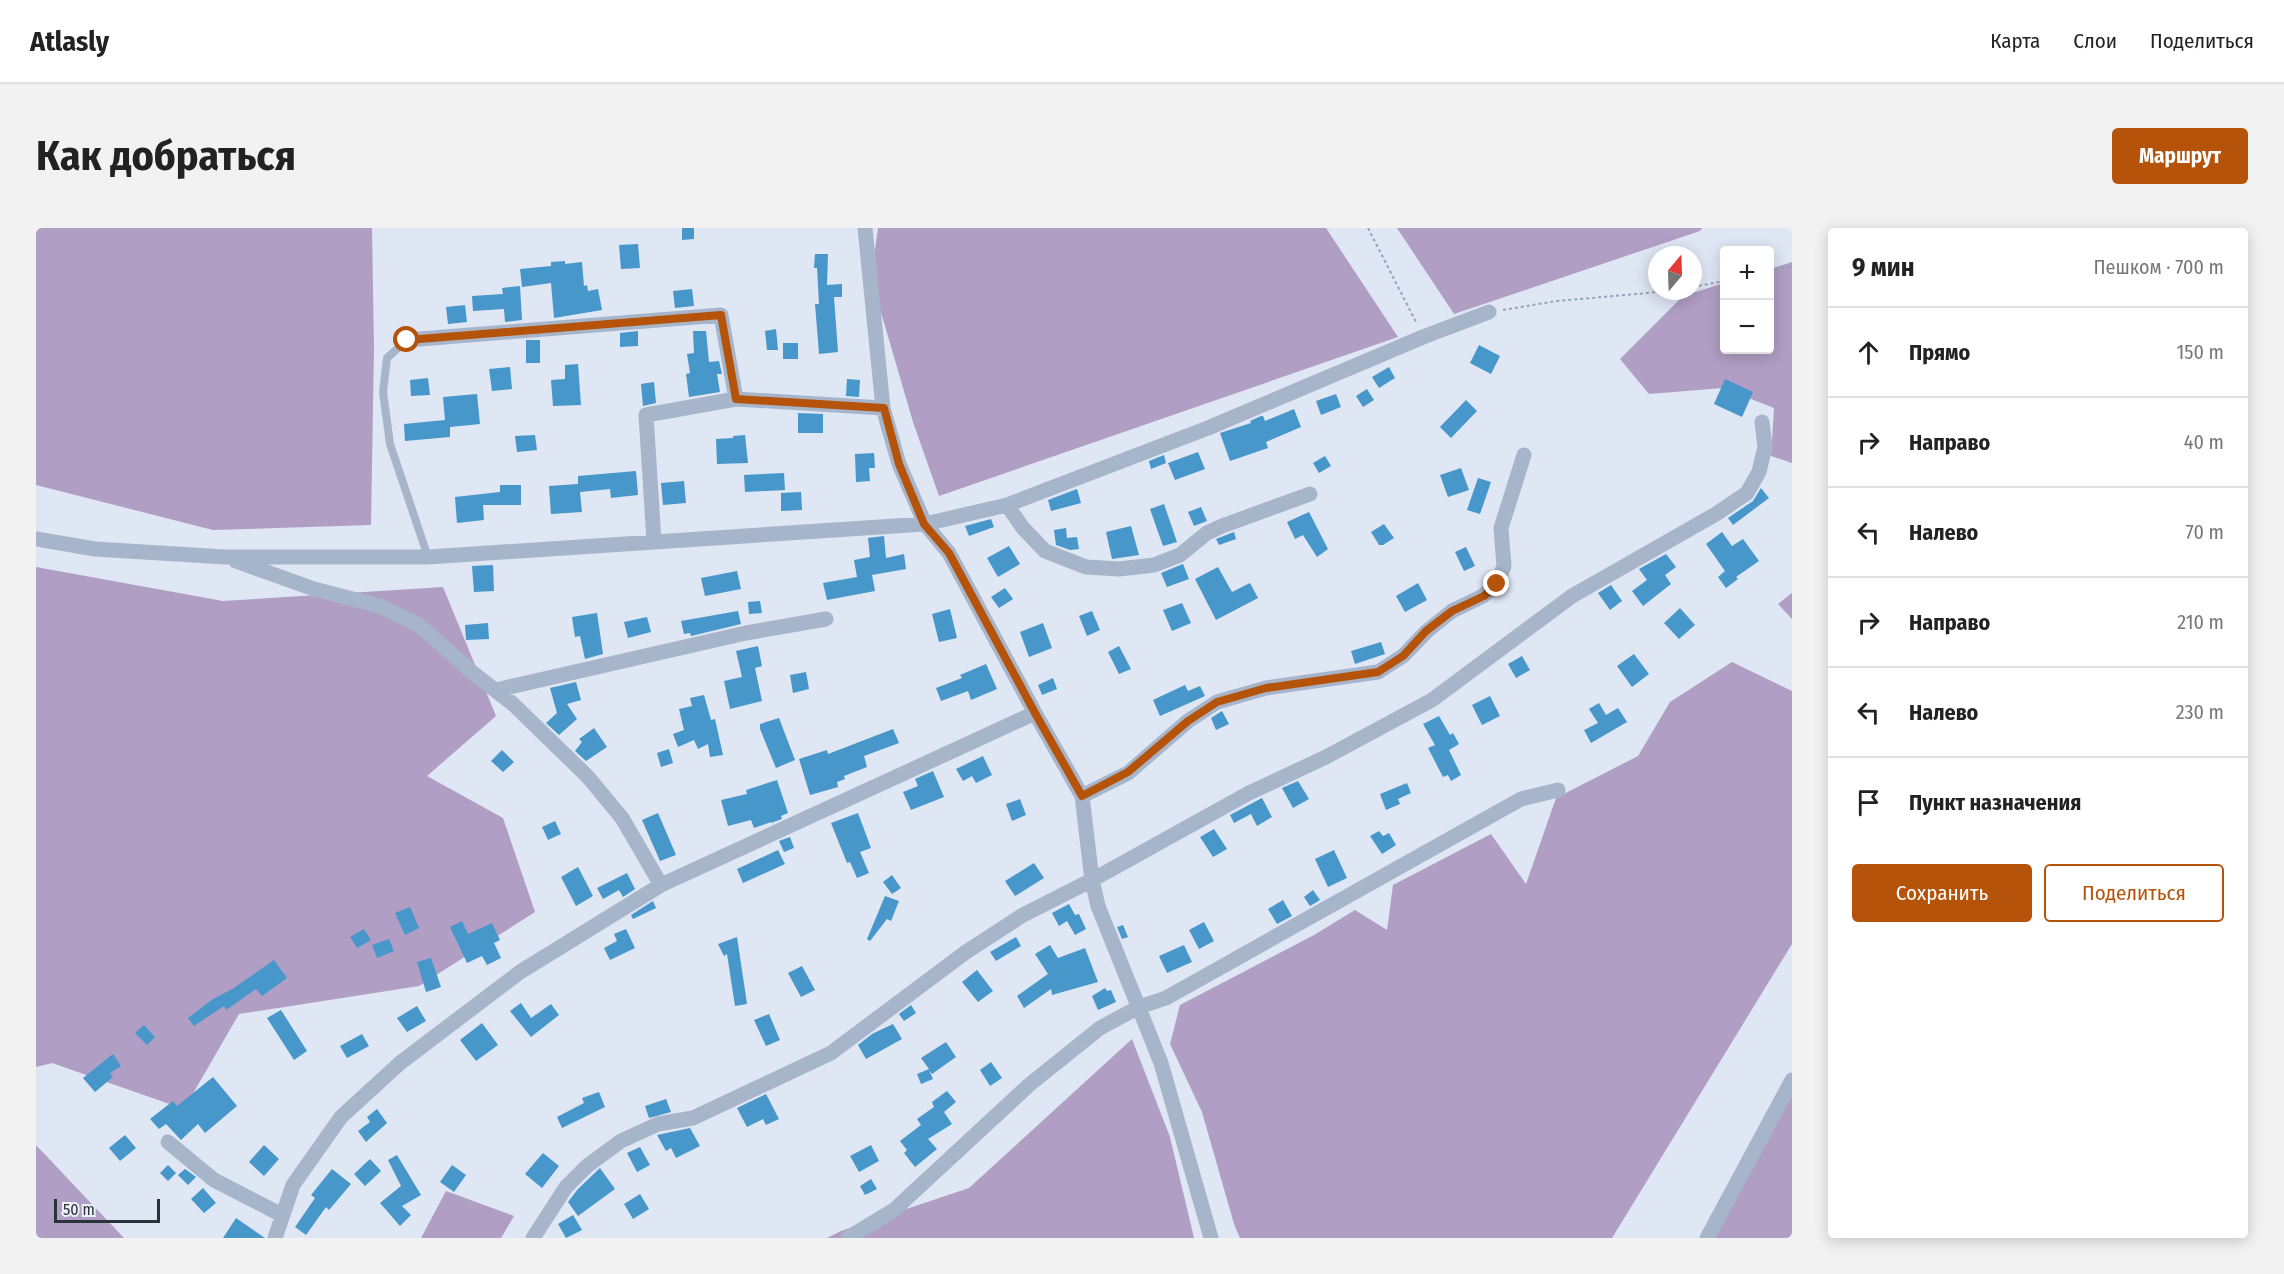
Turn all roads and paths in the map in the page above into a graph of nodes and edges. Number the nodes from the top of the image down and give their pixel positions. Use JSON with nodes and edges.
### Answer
{"nodes":[{"id":1,"x":865,"y":228,"type":"edge"},
{"id":2,"x":1368,"y":228,"type":"edge"},
{"id":3,"x":1792,"y":266,"type":"edge"},
{"id":4,"x":1774,"y":270,"type":"edge"},
{"id":5,"x":1720,"y":282,"type":"edge"},
{"id":6,"x":1702,"y":285,"type":"edge"},
{"id":7,"x":1648,"y":293,"type":"edge"},
{"id":8,"x":1488,"y":312,"type":"joint"},
{"id":9,"x":1423,"y":337,"type":"junction"},
{"id":10,"x":407,"y":340,"type":"joint"},
{"id":11,"x":736,"y":399,"type":"junction"},
{"id":12,"x":884,"y":408,"type":"junction"},
{"id":13,"x":1762,"y":422,"type":"dead end"},
{"id":14,"x":1524,"y":455,"type":"dead end"},
{"id":15,"x":1310,"y":494,"type":"dead end"},
{"id":16,"x":1007,"y":505,"type":"junction"},
{"id":17,"x":924,"y":524,"type":"junction"},
{"id":18,"x":36,"y":539,"type":"edge"},
{"id":19,"x":654,"y":542,"type":"junction"},
{"id":20,"x":428,"y":556,"type":"junction"},
{"id":21,"x":225,"y":557,"type":"junction"},
{"id":22,"x":826,"y":619,"type":"dead end"},
{"id":23,"x":496,"y":690,"type":"junction"},
{"id":24,"x":1035,"y":713,"type":"junction"},
{"id":25,"x":1558,"y":790,"type":"dead end"},
{"id":26,"x":1082,"y":796,"type":"junction"},
{"id":27,"x":1092,"y":880,"type":"junction"},
{"id":28,"x":661,"y":885,"type":"junction"},
{"id":29,"x":1139,"y":1007,"type":"junction"},
{"id":30,"x":1792,"y":1080,"type":"edge"},
{"id":31,"x":168,"y":1142,"type":"dead end"},
{"id":32,"x":282,"y":1215,"type":"junction"},
{"id":33,"x":275,"y":1238,"type":"edge"},
{"id":34,"x":533,"y":1238,"type":"edge"},
{"id":35,"x":848,"y":1238,"type":"edge"},
{"id":36,"x":1212,"y":1238,"type":"edge"},
{"id":37,"x":1707,"y":1238,"type":"edge"}],
"edges":[{"from":1,"to":12,"type":"street"},
{"from":2,"to":9,"type":"path"},
{"from":3,"to":4,"type":"path"},
{"from":5,"to":6,"type":"path"},
{"from":7,"to":8,"type":"path"},
{"from":8,"to":9,"type":"street"},
{"from":9,"to":16,"type":"street"},
{"from":10,"to":11,"type":"street"},
{"from":10,"to":20,"type":"lane"},
{"from":11,"to":12,"type":"street"},
{"from":11,"to":19,"type":"street"},
{"from":12,"to":17,"type":"street"},
{"from":13,"to":27,"type":"street"},
{"from":14,"to":26,"type":"street"},
{"from":15,"to":16,"type":"street"},
{"from":16,"to":17,"type":"street"},
{"from":17,"to":19,"type":"street"},
{"from":17,"to":24,"type":"street"},
{"from":18,"to":21,"type":"street"},
{"from":19,"to":20,"type":"street"},
{"from":20,"to":21,"type":"street"},
{"from":21,"to":23,"type":"street"},
{"from":22,"to":23,"type":"street"},
{"from":23,"to":28,"type":"street"},
{"from":24,"to":26,"type":"street"},
{"from":24,"to":28,"type":"street"},
{"from":25,"to":29,"type":"street"},
{"from":26,"to":27,"type":"street"},
{"from":27,"to":29,"type":"street"},
{"from":27,"to":34,"type":"street"},
{"from":28,"to":32,"type":"street"},
{"from":29,"to":35,"type":"street"},
{"from":29,"to":36,"type":"street"},
{"from":30,"to":37,"type":"street"},
{"from":31,"to":32,"type":"street"},
{"from":32,"to":33,"type":"street"}]}
